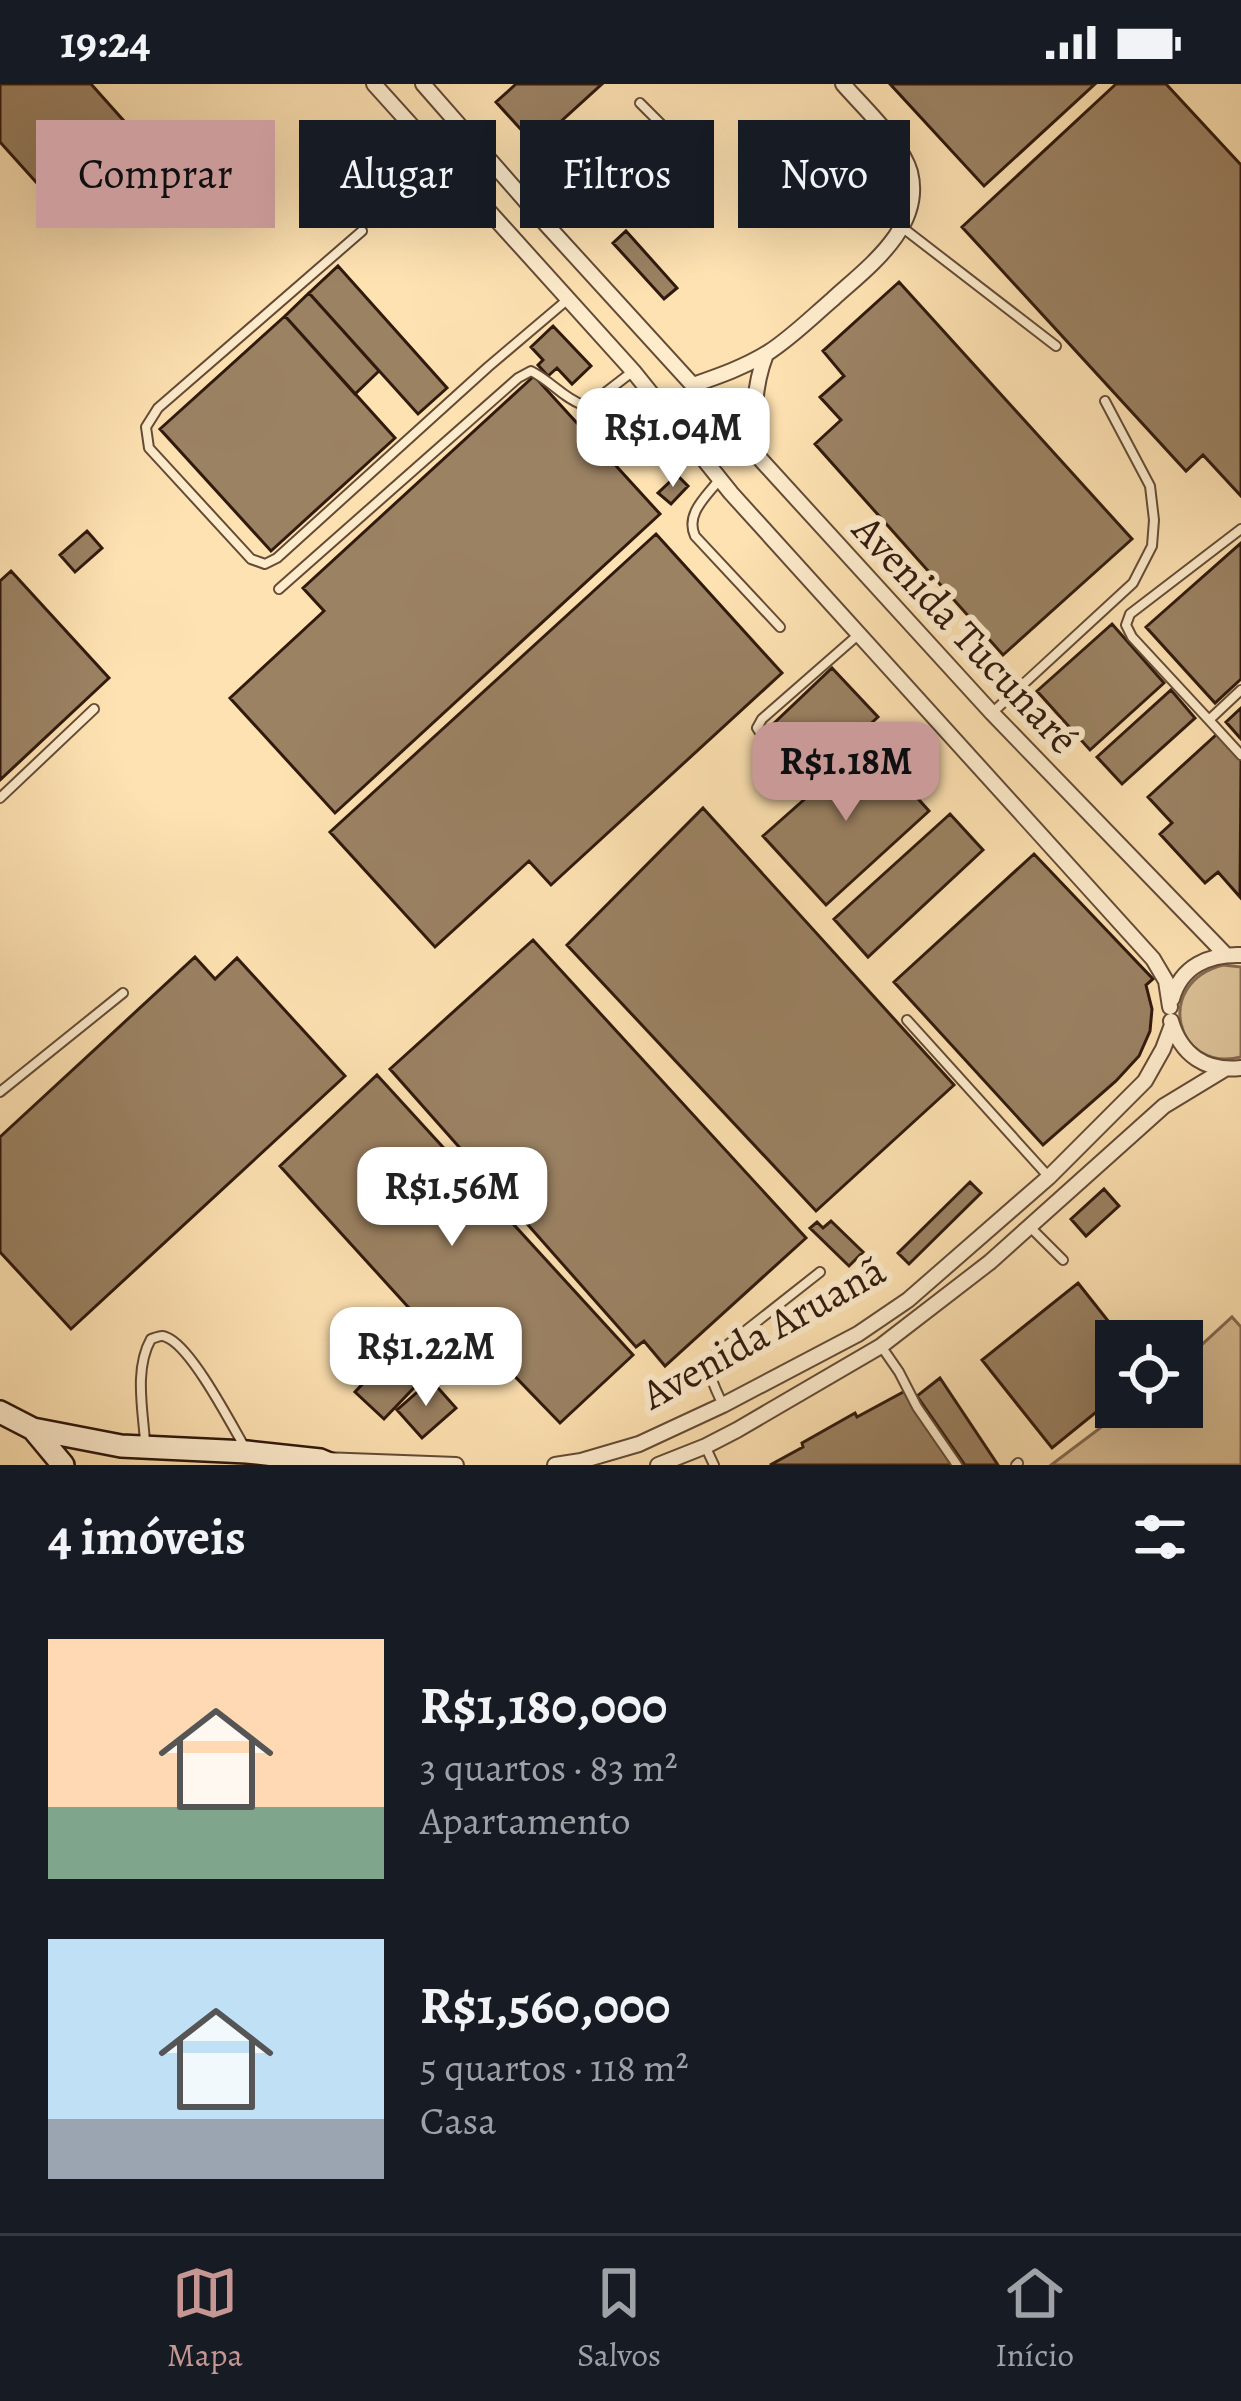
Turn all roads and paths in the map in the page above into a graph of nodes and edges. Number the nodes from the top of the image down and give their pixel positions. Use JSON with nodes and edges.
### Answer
{"nodes":[{"id":1,"x":374,"y":84,"type":"edge"},
{"id":2,"x":423,"y":84,"type":"edge"},
{"id":3,"x":843,"y":84,"type":"edge"},
{"id":4,"x":640,"y":103,"type":"dead end"},
{"id":5,"x":657,"y":120,"type":"edge"},
{"id":6,"x":873,"y":120,"type":"edge"},
{"id":7,"x":901,"y":228,"type":"edge"},
{"id":8,"x":903,"y":228,"type":"edge"},
{"id":9,"x":362,"y":231,"type":"dead end"},
{"id":10,"x":567,"y":300,"type":"junction"},
{"id":11,"x":1056,"y":346,"type":"dead end"},
{"id":12,"x":766,"y":354,"type":"junction"},
{"id":13,"x":633,"y":371,"type":"junction"},
{"id":14,"x":693,"y":385,"type":"junction"},
{"id":15,"x":1106,"y":400,"type":"dead end"},
{"id":16,"x":757,"y":455,"type":"junction"},
{"id":17,"x":720,"y":479,"type":"junction"},
{"id":18,"x":1241,"y":529,"type":"edge"},
{"id":19,"x":280,"y":589,"type":"dead end"},
{"id":20,"x":780,"y":626,"type":"dead end"},
{"id":21,"x":859,"y":634,"type":"junction"},
{"id":22,"x":1241,"y":690,"type":"edge"},
{"id":23,"x":94,"y":709,"type":"dead end"},
{"id":24,"x":992,"y":713,"type":"junction"},
{"id":25,"x":1209,"y":720,"type":"junction"},
{"id":26,"x":763,"y":737,"type":"dead end"},
{"id":27,"x":1241,"y":755,"type":"edge"},
{"id":28,"x":0,"y":798,"type":"edge"},
{"id":29,"x":1237,"y":954,"type":"edge"},
{"id":30,"x":123,"y":993,"type":"dead end"},
{"id":31,"x":1170,"y":1006,"type":"junction"},
{"id":32,"x":908,"y":1020,"type":"dead end"},
{"id":33,"x":1172,"y":1025,"type":"junction"},
{"id":34,"x":1233,"y":1068,"type":"edge"},
{"id":35,"x":1145,"y":1081,"type":"junction"},
{"id":36,"x":0,"y":1092,"type":"edge"},
{"id":37,"x":1164,"y":1106,"type":"junction"},
{"id":38,"x":1049,"y":1177,"type":"junction"},
{"id":39,"x":1029,"y":1226,"type":"junction"},
{"id":40,"x":1063,"y":1260,"type":"dead end"},
{"id":41,"x":820,"y":1272,"type":"dead end"},
{"id":42,"x":881,"y":1346,"type":"junction"},
{"id":43,"x":723,"y":1405,"type":"junction"},
{"id":44,"x":0,"y":1412,"type":"edge"},
{"id":45,"x":33,"y":1430,"type":"junction"},
{"id":46,"x":706,"y":1446,"type":"junction"},
{"id":47,"x":146,"y":1447,"type":"junction"},
{"id":48,"x":248,"y":1452,"type":"junction"},
{"id":49,"x":115,"y":1455,"type":"edge"},
{"id":50,"x":326,"y":1462,"type":"edge"},
{"id":51,"x":63,"y":1465,"type":"edge"},
{"id":52,"x":456,"y":1465,"type":"edge"},
{"id":53,"x":555,"y":1465,"type":"edge"},
{"id":54,"x":658,"y":1465,"type":"edge"},
{"id":55,"x":714,"y":1465,"type":"edge"},
{"id":56,"x":957,"y":1465,"type":"edge"}],
"edges":[{"from":1,"to":10,"type":"street","name":"Avenida Tucunaré"},
{"from":2,"to":14,"type":"street","name":"Avenida Tucunaré"},
{"from":3,"to":6,"type":"street"},
{"from":4,"to":5,"type":"lane"},
{"from":7,"to":12,"type":"street"},
{"from":8,"to":11,"type":"lane"},
{"from":9,"to":10,"type":"lane"},
{"from":10,"to":13,"type":"street","name":"Avenida Tucunaré"},
{"from":12,"to":14,"type":"street"},
{"from":12,"to":16,"type":"street"},
{"from":13,"to":17,"type":"street","name":"Avenida Tucunaré"},
{"from":13,"to":19,"type":"lane"},
{"from":14,"to":16,"type":"street","name":"Avenida Tucunaré"},
{"from":15,"to":24,"type":"lane"},
{"from":16,"to":24,"type":"street","name":"Avenida Tucunaré"},
{"from":17,"to":20,"type":"lane"},
{"from":17,"to":21,"type":"street","name":"Avenida Tucunaré"},
{"from":18,"to":25,"type":"lane"},
{"from":21,"to":26,"type":"lane"},
{"from":21,"to":31,"type":"street","name":"Avenida Tucunaré"},
{"from":22,"to":25,"type":"lane"},
{"from":23,"to":28,"type":"lane"},
{"from":24,"to":29,"type":"street","name":"Avenida Tucunaré"},
{"from":25,"to":27,"type":"lane"},
{"from":29,"to":31,"type":"street"},
{"from":30,"to":36,"type":"lane"},
{"from":31,"to":33,"type":"street","name":"Avenida Tucunaré"},
{"from":32,"to":38,"type":"lane"},
{"from":33,"to":34,"type":"street"},
{"from":33,"to":35,"type":"street","name":"Avenida Aruanã"},
{"from":34,"to":37,"type":"street","name":"Avenida Aruanã"},
{"from":35,"to":37,"type":"street"},
{"from":35,"to":38,"type":"street","name":"Avenida Aruanã"},
{"from":37,"to":39,"type":"street","name":"Avenida Aruanã"},
{"from":38,"to":43,"type":"street","name":"Avenida Aruanã"},
{"from":39,"to":40,"type":"lane"},
{"from":39,"to":42,"type":"street","name":"Avenida Aruanã"},
{"from":41,"to":43,"type":"lane"},
{"from":42,"to":46,"type":"street","name":"Avenida Aruanã"},
{"from":42,"to":56,"type":"lane"},
{"from":43,"to":53,"type":"street","name":"Avenida Aruanã"},
{"from":44,"to":45,"type":"main road"},
{"from":45,"to":49,"type":"main road"},
{"from":45,"to":51,"type":"main road"},
{"from":46,"to":54,"type":"street","name":"Avenida Aruanã"},
{"from":46,"to":55,"type":"lane"},
{"from":47,"to":48,"type":"main road"},
{"from":47,"to":48,"type":"lane"},
{"from":47,"to":49,"type":"main road"},
{"from":48,"to":50,"type":"main road"},
{"from":50,"to":52,"type":"street"}]}
